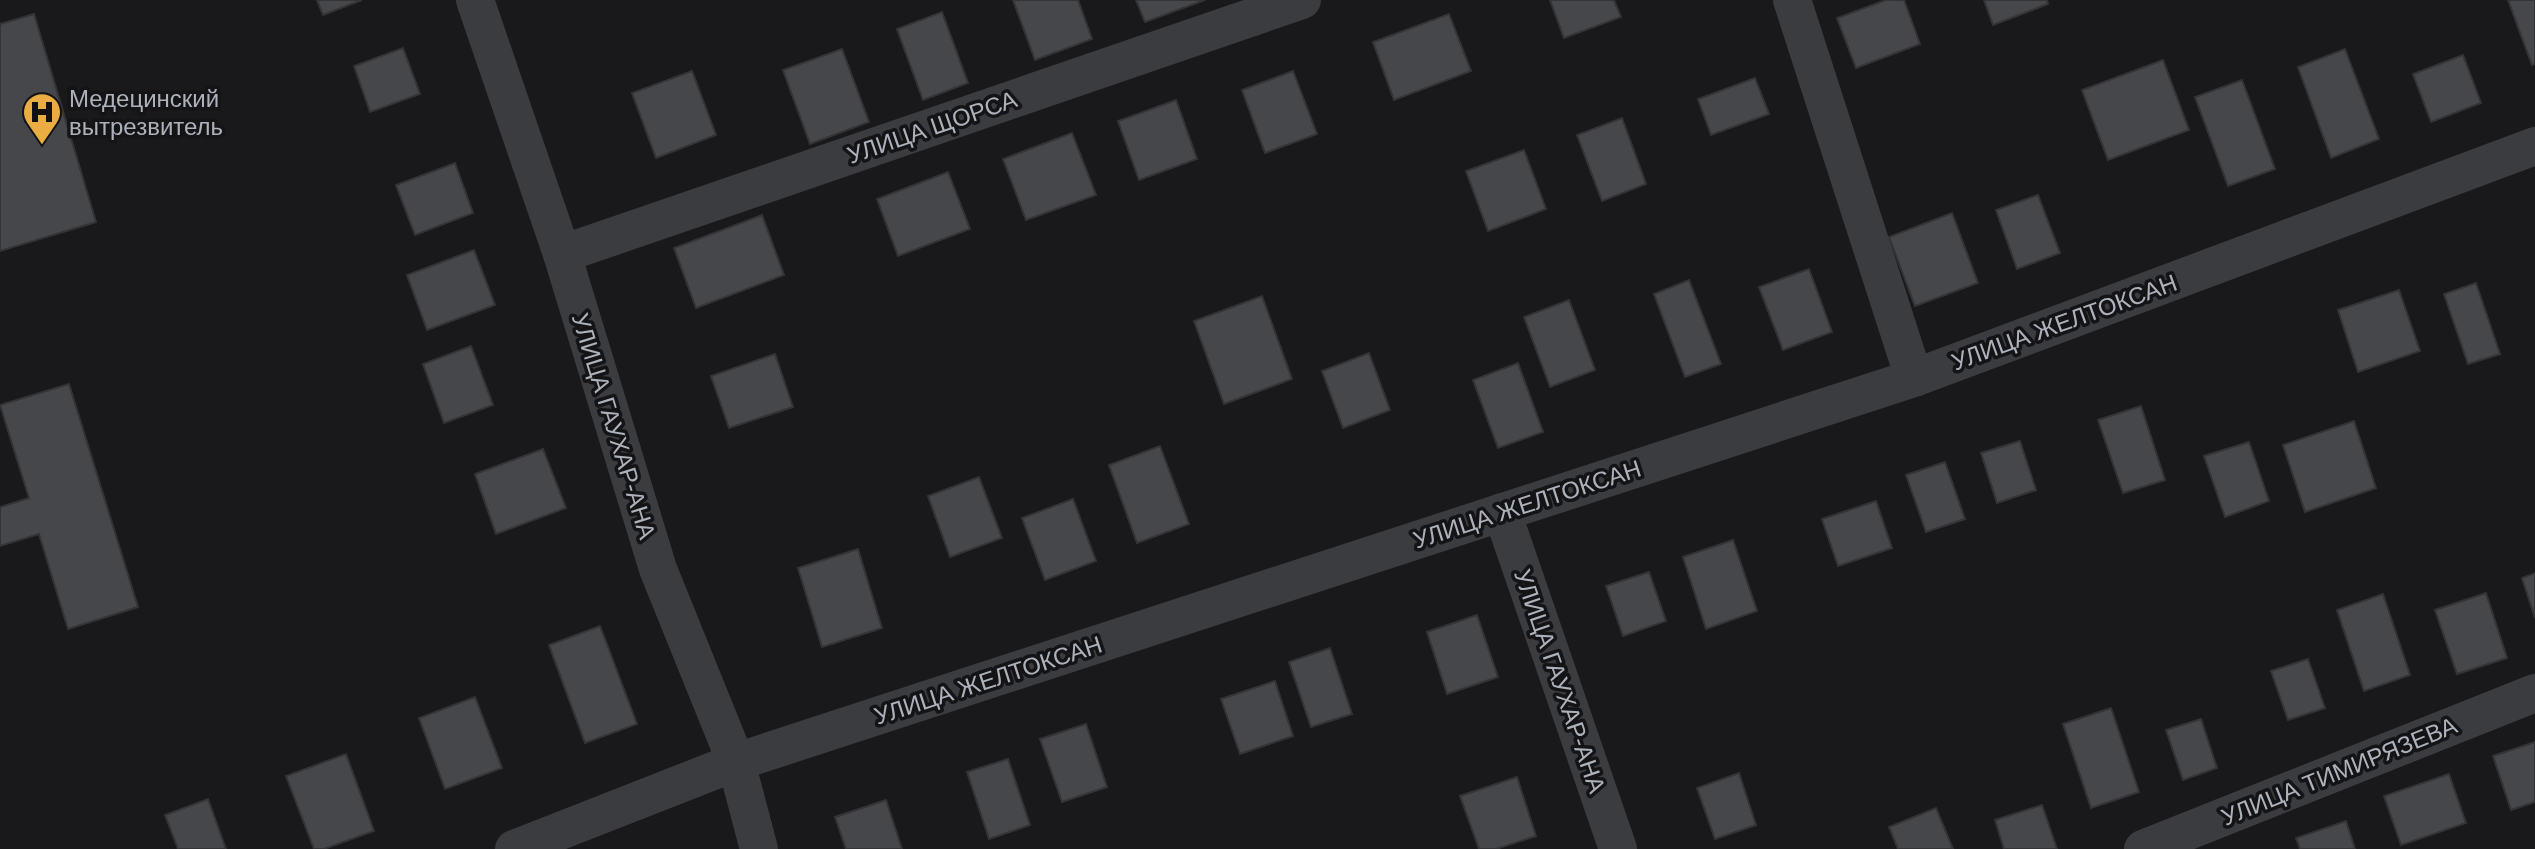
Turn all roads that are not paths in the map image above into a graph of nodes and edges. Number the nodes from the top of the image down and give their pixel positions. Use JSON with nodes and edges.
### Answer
{"nodes":[{"id":1,"x":475,"y":0,"type":"edge"},
{"id":2,"x":1302,"y":0,"type":"edge"},
{"id":3,"x":1792,"y":0,"type":"edge"},
{"id":4,"x":2535,"y":146,"type":"edge"},
{"id":5,"x":562,"y":254,"type":"junction"},
{"id":6,"x":1914,"y":377,"type":"junction"},
{"id":7,"x":1502,"y":512,"type":"junction"},
{"id":8,"x":2535,"y":693,"type":"edge"},
{"id":9,"x":736,"y":762,"type":"junction"},
{"id":10,"x":514,"y":849,"type":"edge"},
{"id":11,"x":759,"y":849,"type":"edge"},
{"id":12,"x":1618,"y":849,"type":"edge"},
{"id":13,"x":2143,"y":849,"type":"edge"}],
"edges":[{"from":1,"to":5,"type":"street","name":"УЛИЦА ГАУХАР-АНА"},
{"from":2,"to":5,"type":"street","name":"УЛИЦА ЩОРСА"},
{"from":3,"to":6,"type":"street"},
{"from":4,"to":6,"type":"street","name":"УЛИЦА ЖЕЛТОКСАН"},
{"from":5,"to":9,"type":"street","name":"УЛИЦА ГАУХАР-АНА"},
{"from":6,"to":7,"type":"street","name":"УЛИЦА ЖЕЛТОКСАН"},
{"from":7,"to":9,"type":"street","name":"УЛИЦА ЖЕЛТОКСАН"},
{"from":7,"to":12,"type":"street","name":"УЛИЦА ГАУХАР-АНА"},
{"from":8,"to":13,"type":"street","name":"УЛИЦА ТИМИРЯЗЕВА"},
{"from":9,"to":10,"type":"street","name":"УЛИЦА ЖЕЛТОКСАН"},
{"from":9,"to":11,"type":"street","name":"УЛИЦА ГАУХАР-АНА"}]}
